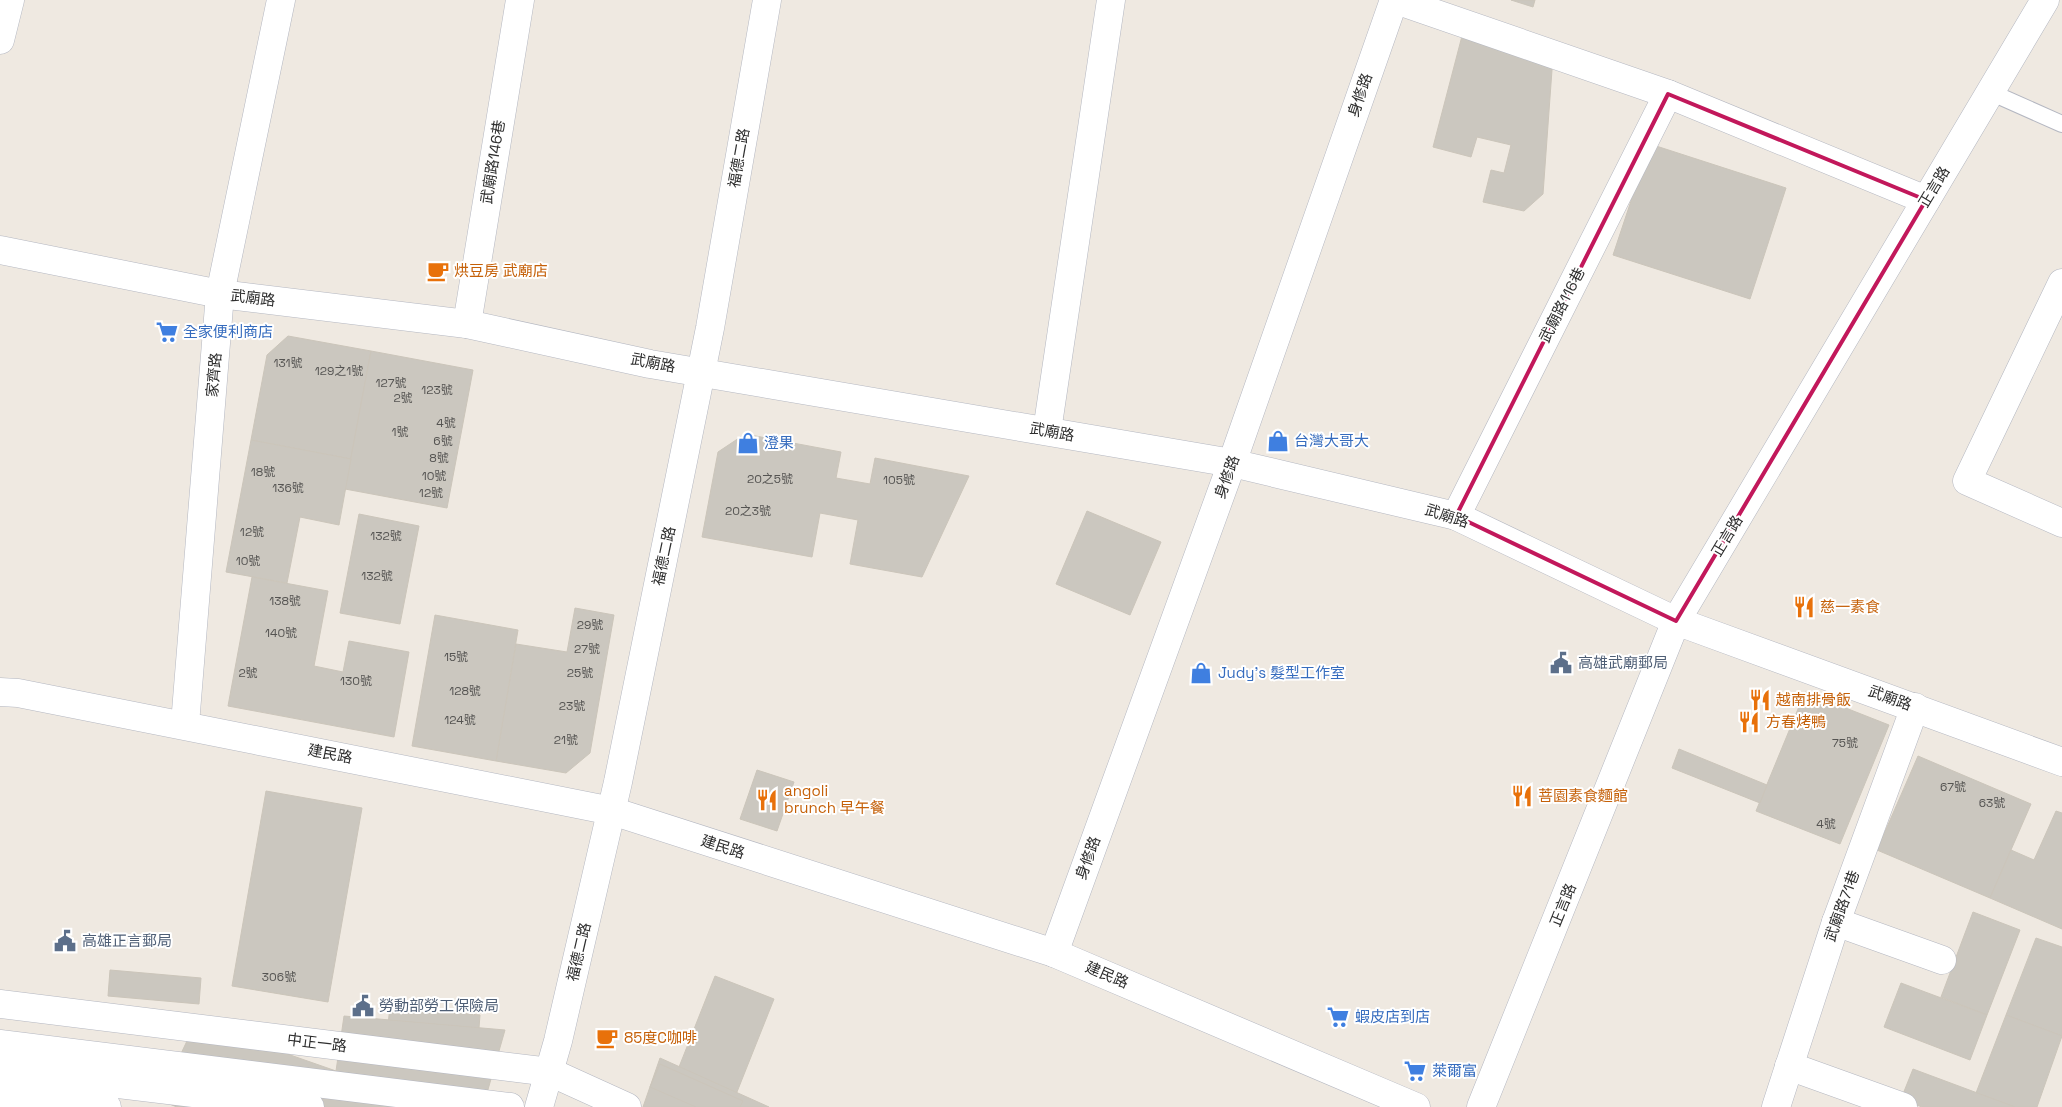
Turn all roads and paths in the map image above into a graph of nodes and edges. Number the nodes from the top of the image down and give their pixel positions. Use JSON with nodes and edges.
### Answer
{"nodes":[{"id":1,"x":10,"y":0,"type":"edge"},
{"id":2,"x":281,"y":0,"type":"edge"},
{"id":3,"x":520,"y":0,"type":"edge"},
{"id":4,"x":767,"y":0,"type":"edge"},
{"id":5,"x":1112,"y":0,"type":"edge"},
{"id":6,"x":1395,"y":0,"type":"edge"},
{"id":7,"x":2045,"y":0,"type":"edge"},
{"id":8,"x":0,"y":40,"type":"edge"},
{"id":9,"x":1990,"y":92,"type":"junction"},
{"id":10,"x":1668,"y":94,"type":"junction"},
{"id":11,"x":2062,"y":124,"type":"edge"},
{"id":12,"x":1926,"y":200,"type":"junction"},
{"id":13,"x":0,"y":250,"type":"edge"},
{"id":14,"x":2062,"y":283,"type":"edge"},
{"id":15,"x":220,"y":294,"type":"junction"},
{"id":16,"x":467,"y":324,"type":"junction"},
{"id":17,"x":701,"y":372,"type":"junction"},
{"id":18,"x":1047,"y":431,"type":"junction"},
{"id":19,"x":1232,"y":463,"type":"junction"},
{"id":20,"x":1456,"y":516,"type":"junction"},
{"id":21,"x":2062,"y":523,"type":"edge"},
{"id":22,"x":1676,"y":621,"type":"junction"},
{"id":23,"x":0,"y":692,"type":"edge"},
{"id":24,"x":1916,"y":708,"type":"junction"},
{"id":25,"x":185,"y":724,"type":"junction"},
{"id":26,"x":2062,"y":762,"type":"edge"},
{"id":27,"x":612,"y":810,"type":"junction"},
{"id":28,"x":1836,"y":922,"type":"junction"},
{"id":29,"x":1054,"y":953,"type":"junction"},
{"id":30,"x":1942,"y":960,"type":"dead end"},
{"id":31,"x":0,"y":1004,"type":"edge"},
{"id":32,"x":0,"y":1044,"type":"edge"},
{"id":33,"x":1789,"y":1066,"type":"junction"},
{"id":34,"x":0,"y":1070,"type":"edge"},
{"id":35,"x":550,"y":1072,"type":"junction"},
{"id":36,"x":0,"y":1094,"type":"edge"},
{"id":37,"x":107,"y":1107,"type":"edge"},
{"id":38,"x":310,"y":1107,"type":"edge"},
{"id":39,"x":510,"y":1107,"type":"edge"},
{"id":40,"x":539,"y":1107,"type":"edge"},
{"id":41,"x":627,"y":1107,"type":"edge"},
{"id":42,"x":1416,"y":1107,"type":"edge"},
{"id":43,"x":1481,"y":1107,"type":"edge"},
{"id":44,"x":1776,"y":1107,"type":"edge"},
{"id":45,"x":1903,"y":1107,"type":"edge"}],
"edges":[{"from":1,"to":8,"type":"street"},
{"from":2,"to":15,"type":"street","name":"家齊路"},
{"from":3,"to":16,"type":"street","name":"武廟路146巷"},
{"from":4,"to":17,"type":"street","name":"福德二路"},
{"from":5,"to":18,"type":"street"},
{"from":6,"to":10,"type":"street"},
{"from":6,"to":19,"type":"street","name":"身修路"},
{"from":7,"to":9,"type":"street","name":"正言路"},
{"from":9,"to":11,"type":"lane"},
{"from":9,"to":12,"type":"street","name":"正言路"},
{"from":10,"to":12,"type":"street"},
{"from":10,"to":20,"type":"street","name":"武廟路116巷"},
{"from":12,"to":22,"type":"street","name":"正言路"},
{"from":13,"to":15,"type":"street","name":"武廟路"},
{"from":14,"to":21,"type":"street"},
{"from":15,"to":16,"type":"street","name":"武廟路"},
{"from":15,"to":25,"type":"street","name":"家齊路"},
{"from":16,"to":17,"type":"street","name":"武廟路"},
{"from":17,"to":18,"type":"street","name":"武廟路"},
{"from":17,"to":27,"type":"street","name":"福德二路"},
{"from":18,"to":19,"type":"street","name":"武廟路"},
{"from":19,"to":20,"type":"street","name":"武廟路"},
{"from":19,"to":29,"type":"street","name":"身修路"},
{"from":20,"to":22,"type":"street","name":"武廟路"},
{"from":22,"to":24,"type":"street","name":"武廟路"},
{"from":22,"to":43,"type":"street","name":"正言路"},
{"from":23,"to":25,"type":"street","name":"建民路"},
{"from":24,"to":26,"type":"street","name":"武廟路"},
{"from":24,"to":28,"type":"street","name":"武廟路71巷"},
{"from":25,"to":27,"type":"street","name":"建民路"},
{"from":27,"to":29,"type":"street","name":"建民路"},
{"from":27,"to":35,"type":"street","name":"福德二路"},
{"from":28,"to":30,"type":"street"},
{"from":28,"to":33,"type":"street","name":"武廟路71巷"},
{"from":29,"to":42,"type":"street","name":"建民路"},
{"from":31,"to":35,"type":"street","name":"中正一路"},
{"from":32,"to":39,"type":"street"},
{"from":33,"to":44,"type":"street","name":"武廟路71巷"},
{"from":33,"to":45,"type":"street"},
{"from":34,"to":38,"type":"street"},
{"from":35,"to":40,"type":"street","name":"福德二路"},
{"from":35,"to":41,"type":"street","name":"中正一路"},
{"from":36,"to":37,"type":"street"}]}
